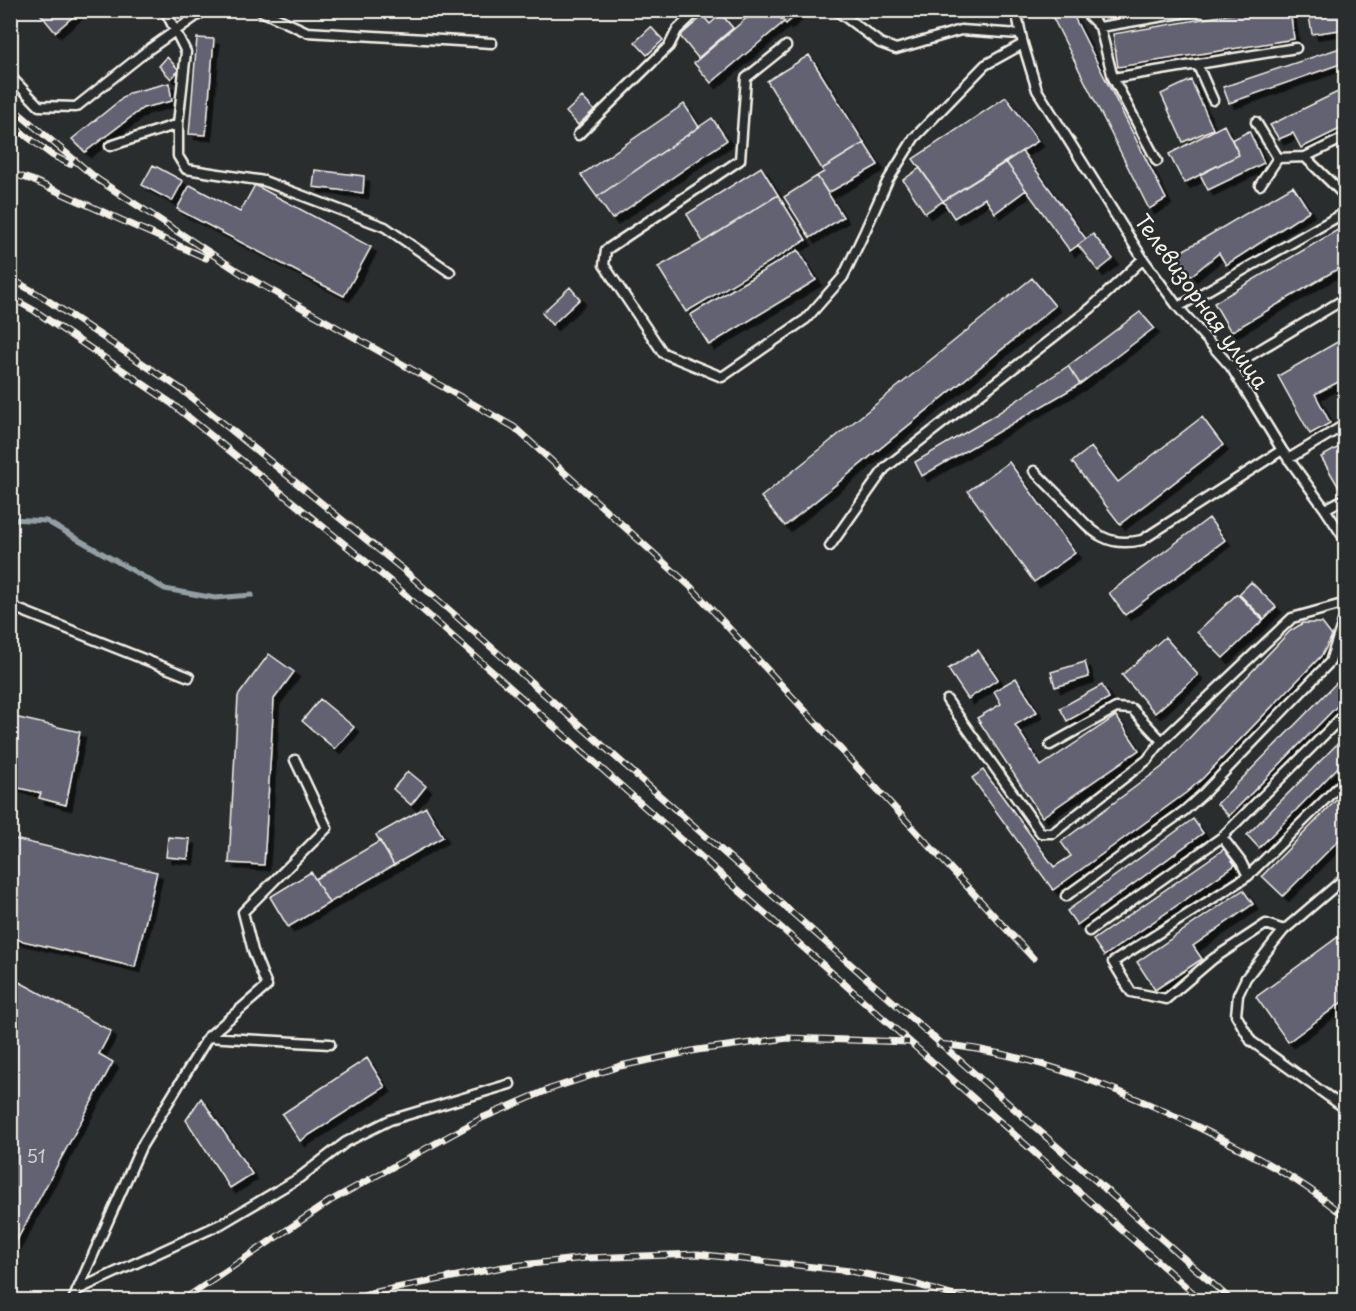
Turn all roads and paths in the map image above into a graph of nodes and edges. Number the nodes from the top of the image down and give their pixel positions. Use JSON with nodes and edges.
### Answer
{"nodes":[{"id":1,"x":165,"y":10,"type":"edge"},
{"id":2,"x":205,"y":10,"type":"edge"},
{"id":3,"x":259,"y":10,"type":"edge"},
{"id":4,"x":698,"y":10,"type":"edge"},
{"id":5,"x":836,"y":10,"type":"edge"},
{"id":6,"x":1016,"y":10,"type":"edge"},
{"id":7,"x":1083,"y":10,"type":"edge"},
{"id":8,"x":1200,"y":10,"type":"edge"},
{"id":9,"x":1100,"y":27,"type":"junction"},
{"id":10,"x":176,"y":30,"type":"junction"},
{"id":11,"x":1020,"y":34,"type":"junction"},
{"id":12,"x":492,"y":43,"type":"dead end"},
{"id":13,"x":1023,"y":44,"type":"junction"},
{"id":14,"x":786,"y":45,"type":"dead end"},
{"id":15,"x":1296,"y":48,"type":"dead end"},
{"id":16,"x":1198,"y":66,"type":"junction"},
{"id":17,"x":10,"y":76,"type":"edge"},
{"id":18,"x":1113,"y":78,"type":"junction"},
{"id":19,"x":1213,"y":99,"type":"dead end"},
{"id":20,"x":1256,"y":122,"type":"dead end"},
{"id":21,"x":178,"y":124,"type":"junction"},
{"id":22,"x":578,"y":135,"type":"dead end"},
{"id":23,"x":1346,"y":137,"type":"edge"},
{"id":24,"x":110,"y":146,"type":"dead end"},
{"id":25,"x":1305,"y":157,"type":"junction"},
{"id":26,"x":1278,"y":158,"type":"junction"},
{"id":27,"x":1157,"y":161,"type":"dead end"},
{"id":28,"x":1260,"y":185,"type":"dead end"},
{"id":29,"x":1346,"y":197,"type":"edge"},
{"id":30,"x":1346,"y":212,"type":"edge"},
{"id":31,"x":1143,"y":258,"type":"junction"},
{"id":32,"x":450,"y":272,"type":"dead end"},
{"id":33,"x":1346,"y":298,"type":"edge"},
{"id":34,"x":1178,"y":307,"type":"junction"},
{"id":35,"x":1231,"y":367,"type":"junction"},
{"id":36,"x":1346,"y":422,"type":"edge"},
{"id":37,"x":1282,"y":450,"type":"junction"},
{"id":38,"x":1288,"y":459,"type":"junction"},
{"id":39,"x":1034,"y":471,"type":"dead end"},
{"id":40,"x":1346,"y":498,"type":"edge"},
{"id":41,"x":1325,"y":509,"type":"junction"},
{"id":42,"x":1346,"y":541,"type":"edge"},
{"id":43,"x":830,"y":546,"type":"dead end"},
{"id":44,"x":1346,"y":603,"type":"edge"},
{"id":45,"x":10,"y":606,"type":"edge"},
{"id":46,"x":1346,"y":612,"type":"edge"},
{"id":47,"x":189,"y":677,"type":"dead end"},
{"id":48,"x":947,"y":700,"type":"dead end"},
{"id":49,"x":1346,"y":713,"type":"edge"},
{"id":50,"x":1162,"y":741,"type":"junction"},
{"id":51,"x":1050,"y":745,"type":"dead end"},
{"id":52,"x":296,"y":760,"type":"dead end"},
{"id":53,"x":1346,"y":779,"type":"edge"},
{"id":54,"x":1222,"y":837,"type":"junction"},
{"id":55,"x":1248,"y":876,"type":"junction"},
{"id":56,"x":1346,"y":877,"type":"edge"},
{"id":57,"x":1066,"y":896,"type":"dead end"},
{"id":58,"x":1284,"y":930,"type":"junction"},
{"id":59,"x":1089,"y":931,"type":"dead end"},
{"id":60,"x":208,"y":1037,"type":"junction"},
{"id":61,"x":330,"y":1044,"type":"dead end"},
{"id":62,"x":510,"y":1084,"type":"dead end"},
{"id":63,"x":1346,"y":1109,"type":"edge"},
{"id":64,"x":77,"y":1290,"type":"junction"},
{"id":65,"x":73,"y":1300,"type":"edge"}],
"edges":[{"from":1,"to":10,"type":"lane"},
{"from":2,"to":10,"type":"lane"},
{"from":3,"to":12,"type":"lane"},
{"from":4,"to":22,"type":"lane"},
{"from":5,"to":11,"type":"lane"},
{"from":6,"to":11,"type":"lane","name":"Телевизорная улица"},
{"from":7,"to":9,"type":"lane"},
{"from":8,"to":9,"type":"lane"},
{"from":9,"to":18,"type":"lane"},
{"from":10,"to":17,"type":"lane"},
{"from":10,"to":21,"type":"lane"},
{"from":11,"to":13,"type":"lane","name":"Телевизорная улица"},
{"from":13,"to":14,"type":"lane"},
{"from":13,"to":31,"type":"lane","name":"Телевизорная улица"},
{"from":15,"to":16,"type":"lane"},
{"from":16,"to":18,"type":"lane"},
{"from":16,"to":19,"type":"lane"},
{"from":18,"to":27,"type":"lane"},
{"from":20,"to":26,"type":"lane"},
{"from":21,"to":24,"type":"lane"},
{"from":21,"to":32,"type":"lane"},
{"from":23,"to":25,"type":"lane"},
{"from":25,"to":26,"type":"lane"},
{"from":25,"to":29,"type":"lane"},
{"from":26,"to":28,"type":"lane"},
{"from":30,"to":34,"type":"lane"},
{"from":31,"to":34,"type":"lane","name":"Телевизорная улица"},
{"from":31,"to":43,"type":"lane"},
{"from":33,"to":35,"type":"lane"},
{"from":34,"to":35,"type":"lane","name":"Телевизорная улица"},
{"from":35,"to":37,"type":"lane","name":"Телевизорная улица"},
{"from":36,"to":38,"type":"lane"},
{"from":37,"to":38,"type":"lane","name":"Телевизорная улица"},
{"from":37,"to":39,"type":"lane"},
{"from":38,"to":41,"type":"lane","name":"Телевизорная улица"},
{"from":40,"to":41,"type":"lane"},
{"from":41,"to":42,"type":"lane","name":"Телевизорная улица"},
{"from":44,"to":50,"type":"lane"},
{"from":45,"to":47,"type":"lane"},
{"from":46,"to":57,"type":"lane"},
{"from":48,"to":50,"type":"lane"},
{"from":49,"to":54,"type":"lane"},
{"from":50,"to":51,"type":"lane"},
{"from":52,"to":60,"type":"lane"},
{"from":53,"to":55,"type":"lane"},
{"from":54,"to":55,"type":"lane"},
{"from":54,"to":59,"type":"lane"},
{"from":55,"to":58,"type":"lane"},
{"from":56,"to":58,"type":"lane"},
{"from":58,"to":63,"type":"lane"},
{"from":60,"to":61,"type":"lane"},
{"from":60,"to":64,"type":"lane"},
{"from":62,"to":64,"type":"lane"},
{"from":64,"to":65,"type":"lane"}]}
